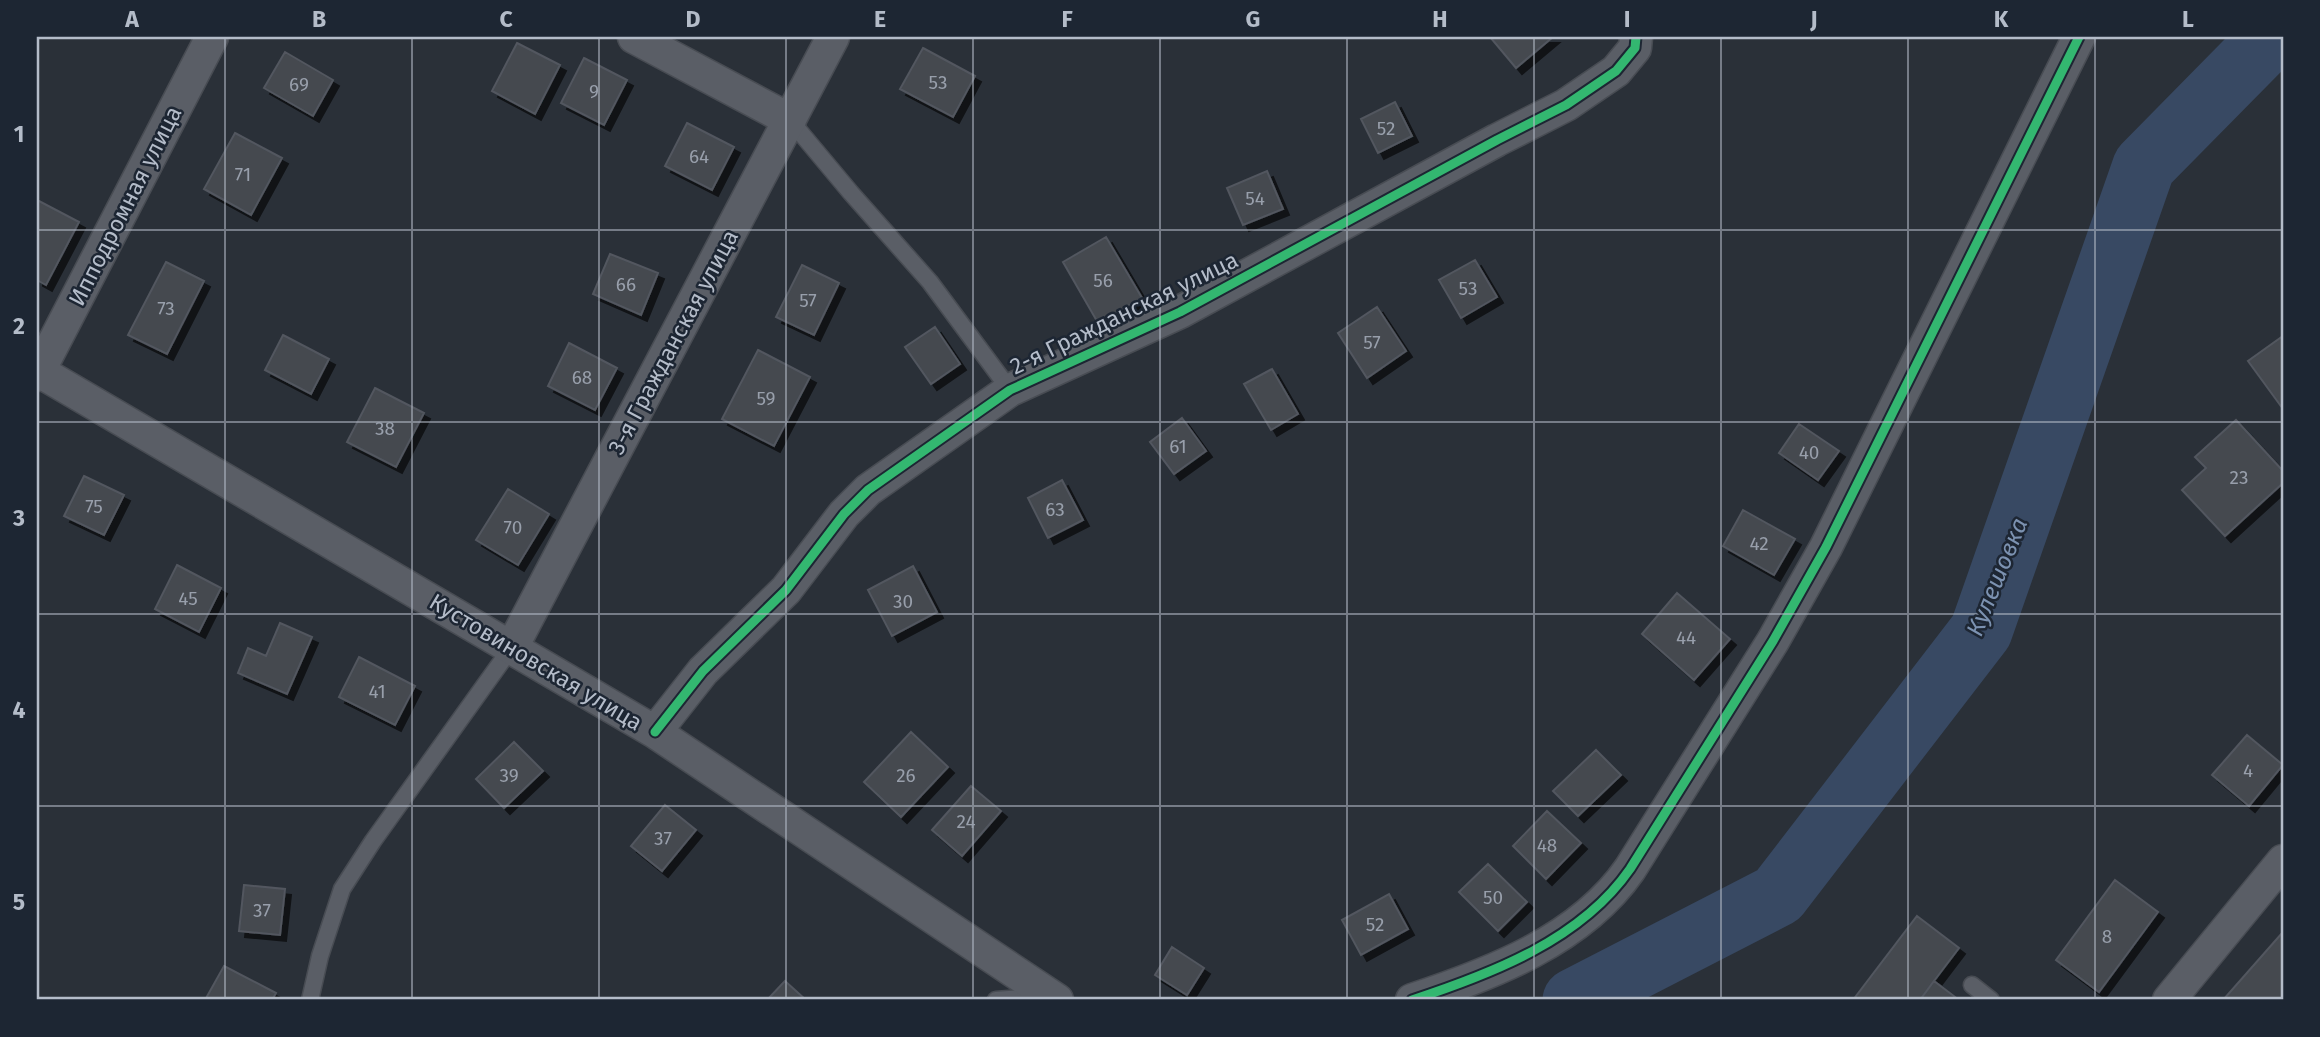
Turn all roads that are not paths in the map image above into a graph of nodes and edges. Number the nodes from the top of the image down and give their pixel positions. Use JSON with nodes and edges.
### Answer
{"nodes":[{"id":1,"x":212,"y":37,"type":"edge"},
{"id":2,"x":634,"y":37,"type":"edge"},
{"id":3,"x":833,"y":37,"type":"edge"},
{"id":4,"x":1636,"y":37,"type":"edge"},
{"id":5,"x":2079,"y":37,"type":"edge"},
{"id":6,"x":790,"y":120,"type":"junction"},
{"id":7,"x":37,"y":372,"type":"edge"},
{"id":8,"x":1010,"y":390,"type":"junction"},
{"id":9,"x":512,"y":647,"type":"junction"},
{"id":10,"x":655,"y":732,"type":"junction"},
{"id":11,"x":2283,"y":861,"type":"edge"},
{"id":12,"x":1972,"y":985,"type":"dead end"},
{"id":13,"x":1054,"y":998,"type":"edge"},
{"id":14,"x":310,"y":1000,"type":"edge"},
{"id":15,"x":996,"y":1000,"type":"edge"},
{"id":16,"x":1412,"y":1000,"type":"edge"},
{"id":17,"x":1991,"y":1000,"type":"edge"},
{"id":18,"x":2169,"y":1000,"type":"edge"}],
"edges":[{"from":1,"to":7,"type":"street","name":"Ипподромная улица"},
{"from":2,"to":6,"type":"street"},
{"from":3,"to":6,"type":"street","name":"3-я Гражданская улица"},
{"from":4,"to":8,"type":"street","name":"2-я Гражданская улица"},
{"from":5,"to":16,"type":"street"},
{"from":6,"to":8,"type":"lane"},
{"from":6,"to":9,"type":"street","name":"3-я Гражданская улица"},
{"from":7,"to":9,"type":"street","name":"Кустовиновская улица"},
{"from":8,"to":10,"type":"street","name":"2-я Гражданская улица"},
{"from":9,"to":10,"type":"street","name":"Кустовиновская улица"},
{"from":9,"to":14,"type":"lane"},
{"from":10,"to":13,"type":"street","name":"Кустовиновская улица"},
{"from":11,"to":18,"type":"street"},
{"from":12,"to":17,"type":"lane"},
{"from":13,"to":15,"type":"lane"}]}
